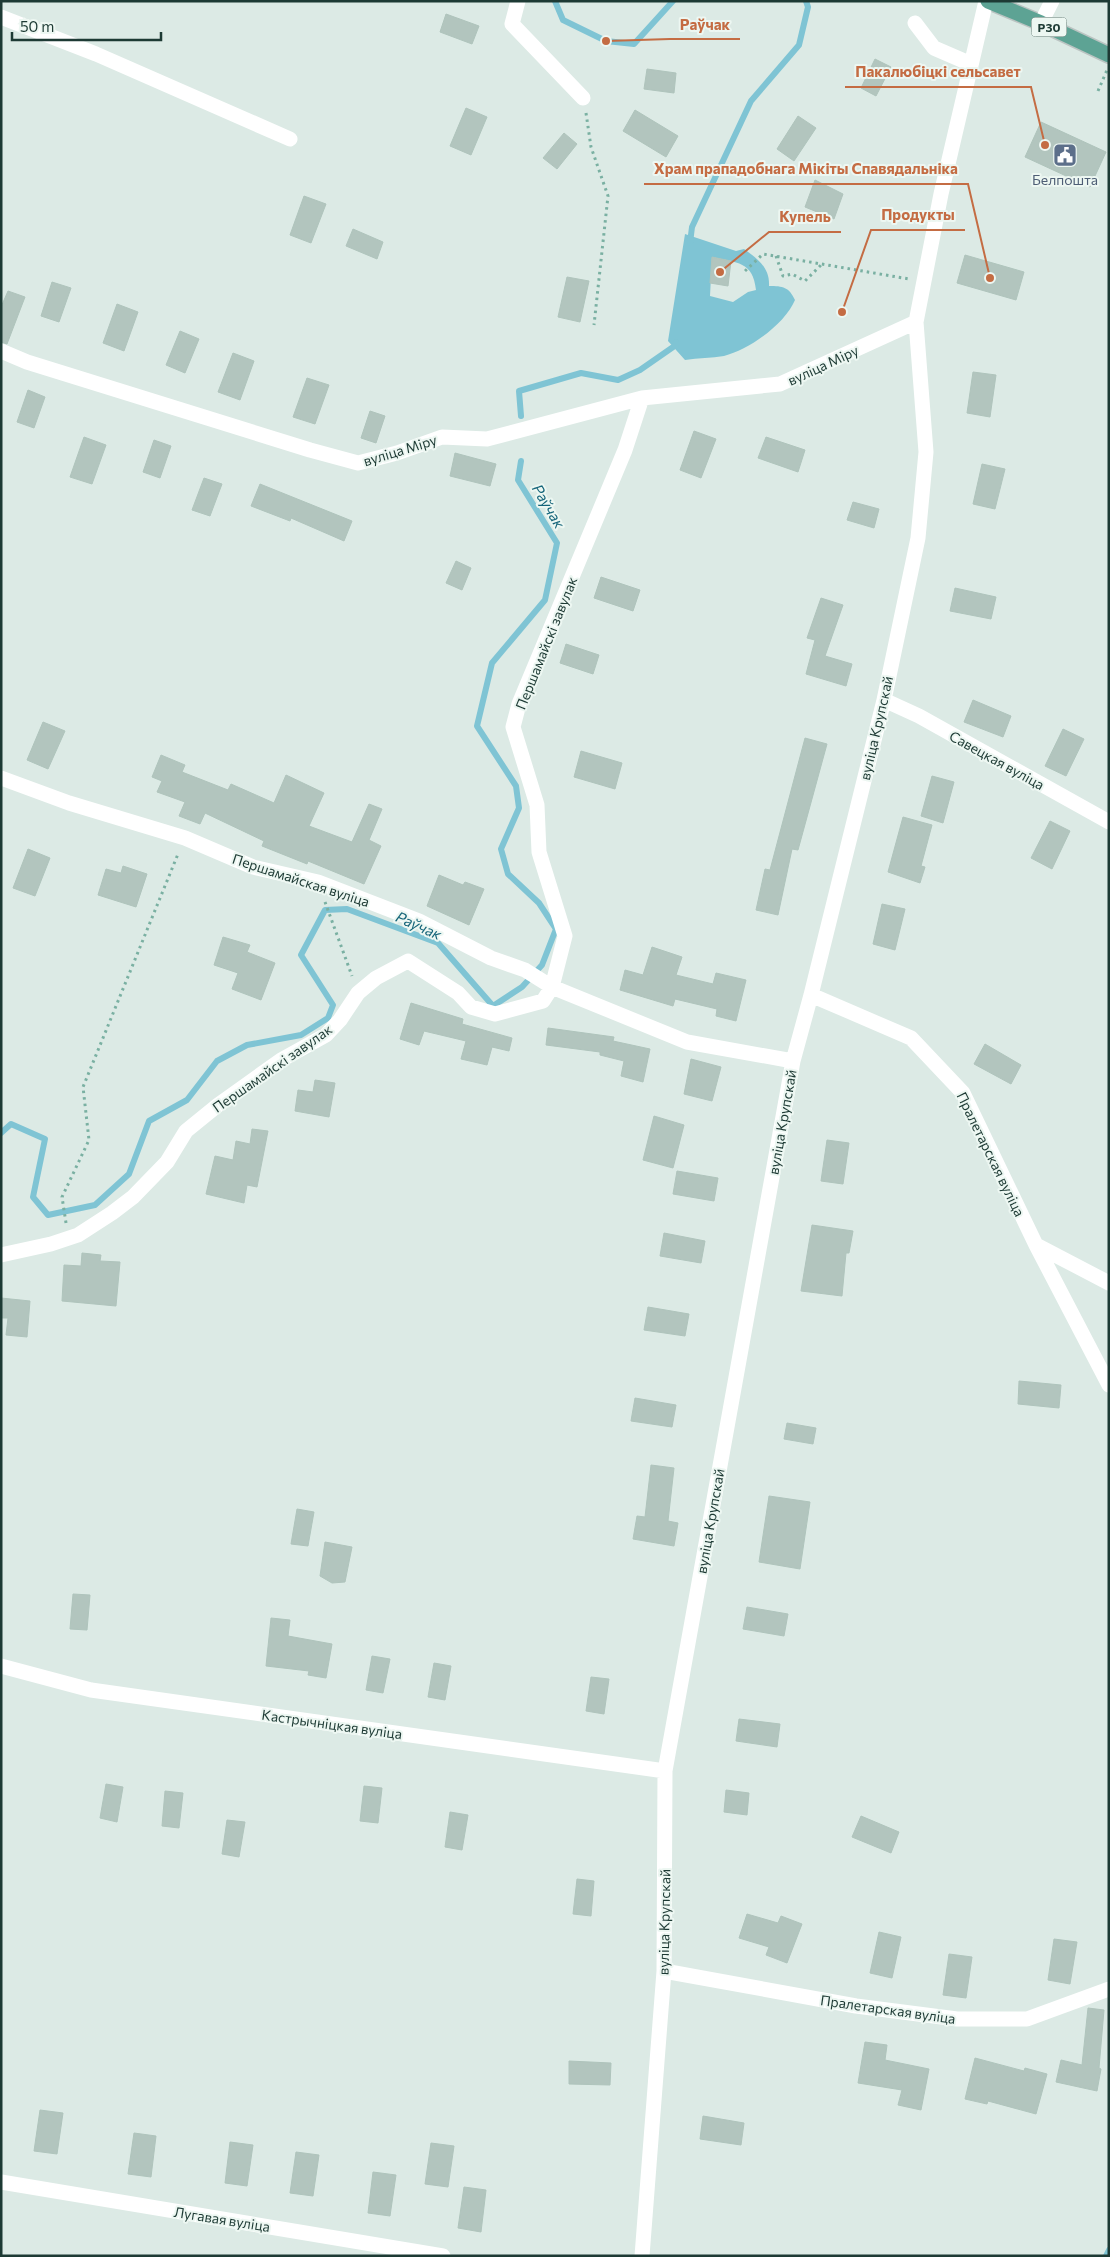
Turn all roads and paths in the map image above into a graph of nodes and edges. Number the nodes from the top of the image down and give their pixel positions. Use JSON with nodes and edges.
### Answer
{"nodes":[{"id":1,"x":518,"y":1,"type":"edge"},
{"id":2,"x":987,"y":1,"type":"edge"},
{"id":3,"x":1052,"y":1,"type":"edge"},
{"id":4,"x":1,"y":17,"type":"edge"},
{"id":5,"x":915,"y":23,"type":"dead end"},
{"id":6,"x":1041,"y":23,"type":"junction"},
{"id":7,"x":1109,"y":55,"type":"edge"},
{"id":8,"x":971,"y":64,"type":"junction"},
{"id":9,"x":1109,"y":67,"type":"edge"},
{"id":10,"x":1098,"y":91,"type":"dead end"},
{"id":11,"x":583,"y":98,"type":"joint"},
{"id":12,"x":290,"y":139,"type":"dead end"},
{"id":13,"x":776,"y":256,"type":"junction"},
{"id":14,"x":822,"y":264,"type":"junction"},
{"id":15,"x":745,"y":271,"type":"dead end"},
{"id":16,"x":924,"y":282,"type":"junction"},
{"id":17,"x":916,"y":322,"type":"junction"},
{"id":18,"x":594,"y":325,"type":"dead end"},
{"id":19,"x":1,"y":351,"type":"edge"},
{"id":20,"x":642,"y":398,"type":"junction"},
{"id":21,"x":884,"y":700,"type":"junction"},
{"id":22,"x":1,"y":778,"type":"edge"},
{"id":23,"x":1109,"y":822,"type":"edge"},
{"id":24,"x":185,"y":838,"type":"junction"},
{"id":25,"x":324,"y":900,"type":"dead end"},
{"id":26,"x":547,"y":983,"type":"junction"},
{"id":27,"x":358,"y":993,"type":"junction"},
{"id":28,"x":812,"y":995,"type":"junction"},
{"id":29,"x":793,"y":1061,"type":"junction"},
{"id":30,"x":66,"y":1224,"type":"dead end"},
{"id":31,"x":1036,"y":1245,"type":"junction"},
{"id":32,"x":1,"y":1255,"type":"edge"},
{"id":33,"x":1109,"y":1283,"type":"edge"},
{"id":34,"x":1109,"y":1385,"type":"edge"},
{"id":35,"x":1,"y":1666,"type":"edge"},
{"id":36,"x":665,"y":1771,"type":"junction"},
{"id":37,"x":664,"y":1971,"type":"junction"},
{"id":38,"x":1109,"y":1989,"type":"edge"},
{"id":39,"x":1,"y":2182,"type":"edge"},
{"id":40,"x":443,"y":2256,"type":"edge"},
{"id":41,"x":642,"y":2256,"type":"edge"}],
"edges":[{"from":1,"to":11,"type":"street"},
{"from":2,"to":6,"type":"main road","number":"Р30"},
{"from":2,"to":8,"type":"street","name":"вуліца Крупскай"},
{"from":3,"to":6,"type":"street"},
{"from":4,"to":12,"type":"street"},
{"from":5,"to":8,"type":"street"},
{"from":6,"to":7,"type":"main road","number":"Р30"},
{"from":8,"to":16,"type":"street","name":"вуліца Крупскай"},
{"from":9,"to":10,"type":"path"},
{"from":11,"to":18,"type":"path"},
{"from":13,"to":14,"type":"path"},
{"from":13,"to":14,"type":"path"},
{"from":13,"to":15,"type":"path"},
{"from":14,"to":16,"type":"path"},
{"from":16,"to":17,"type":"street","name":"вуліца Крупскай"},
{"from":17,"to":20,"type":"street","name":"вуліца Міру"},
{"from":17,"to":21,"type":"street","name":"вуліца Крупскай"},
{"from":19,"to":20,"type":"street","name":"вуліца Міру"},
{"from":20,"to":26,"type":"street","name":"Першамайскі завулак"},
{"from":21,"to":23,"type":"street","name":"Савецкая вуліца"},
{"from":21,"to":28,"type":"street","name":"вуліца Крупскай"},
{"from":22,"to":24,"type":"street","name":"Першамайская вуліца"},
{"from":24,"to":26,"type":"street","name":"Першамайская вуліца"},
{"from":24,"to":30,"type":"path"},
{"from":25,"to":27,"type":"path"},
{"from":26,"to":27,"type":"street","name":"Першамайскі завулак"},
{"from":26,"to":29,"type":"street","name":"Першамайская вуліца"},
{"from":27,"to":32,"type":"street","name":"Першамайскі завулак"},
{"from":28,"to":29,"type":"street","name":"вуліца Крупскай"},
{"from":28,"to":31,"type":"street","name":"Пралетарская вуліца"},
{"from":29,"to":36,"type":"street","name":"вуліца Крупскай"},
{"from":31,"to":33,"type":"street"},
{"from":31,"to":34,"type":"street","name":"Пралетарская вуліца"},
{"from":35,"to":36,"type":"street","name":"Кастрычніцкая вуліца"},
{"from":36,"to":37,"type":"street","name":"вуліца Крупскай"},
{"from":37,"to":38,"type":"street","name":"Пралетарская вуліца"},
{"from":37,"to":41,"type":"street","name":"вуліца Крупскай"},
{"from":39,"to":40,"type":"street","name":"Лугавая вуліца"}]}
